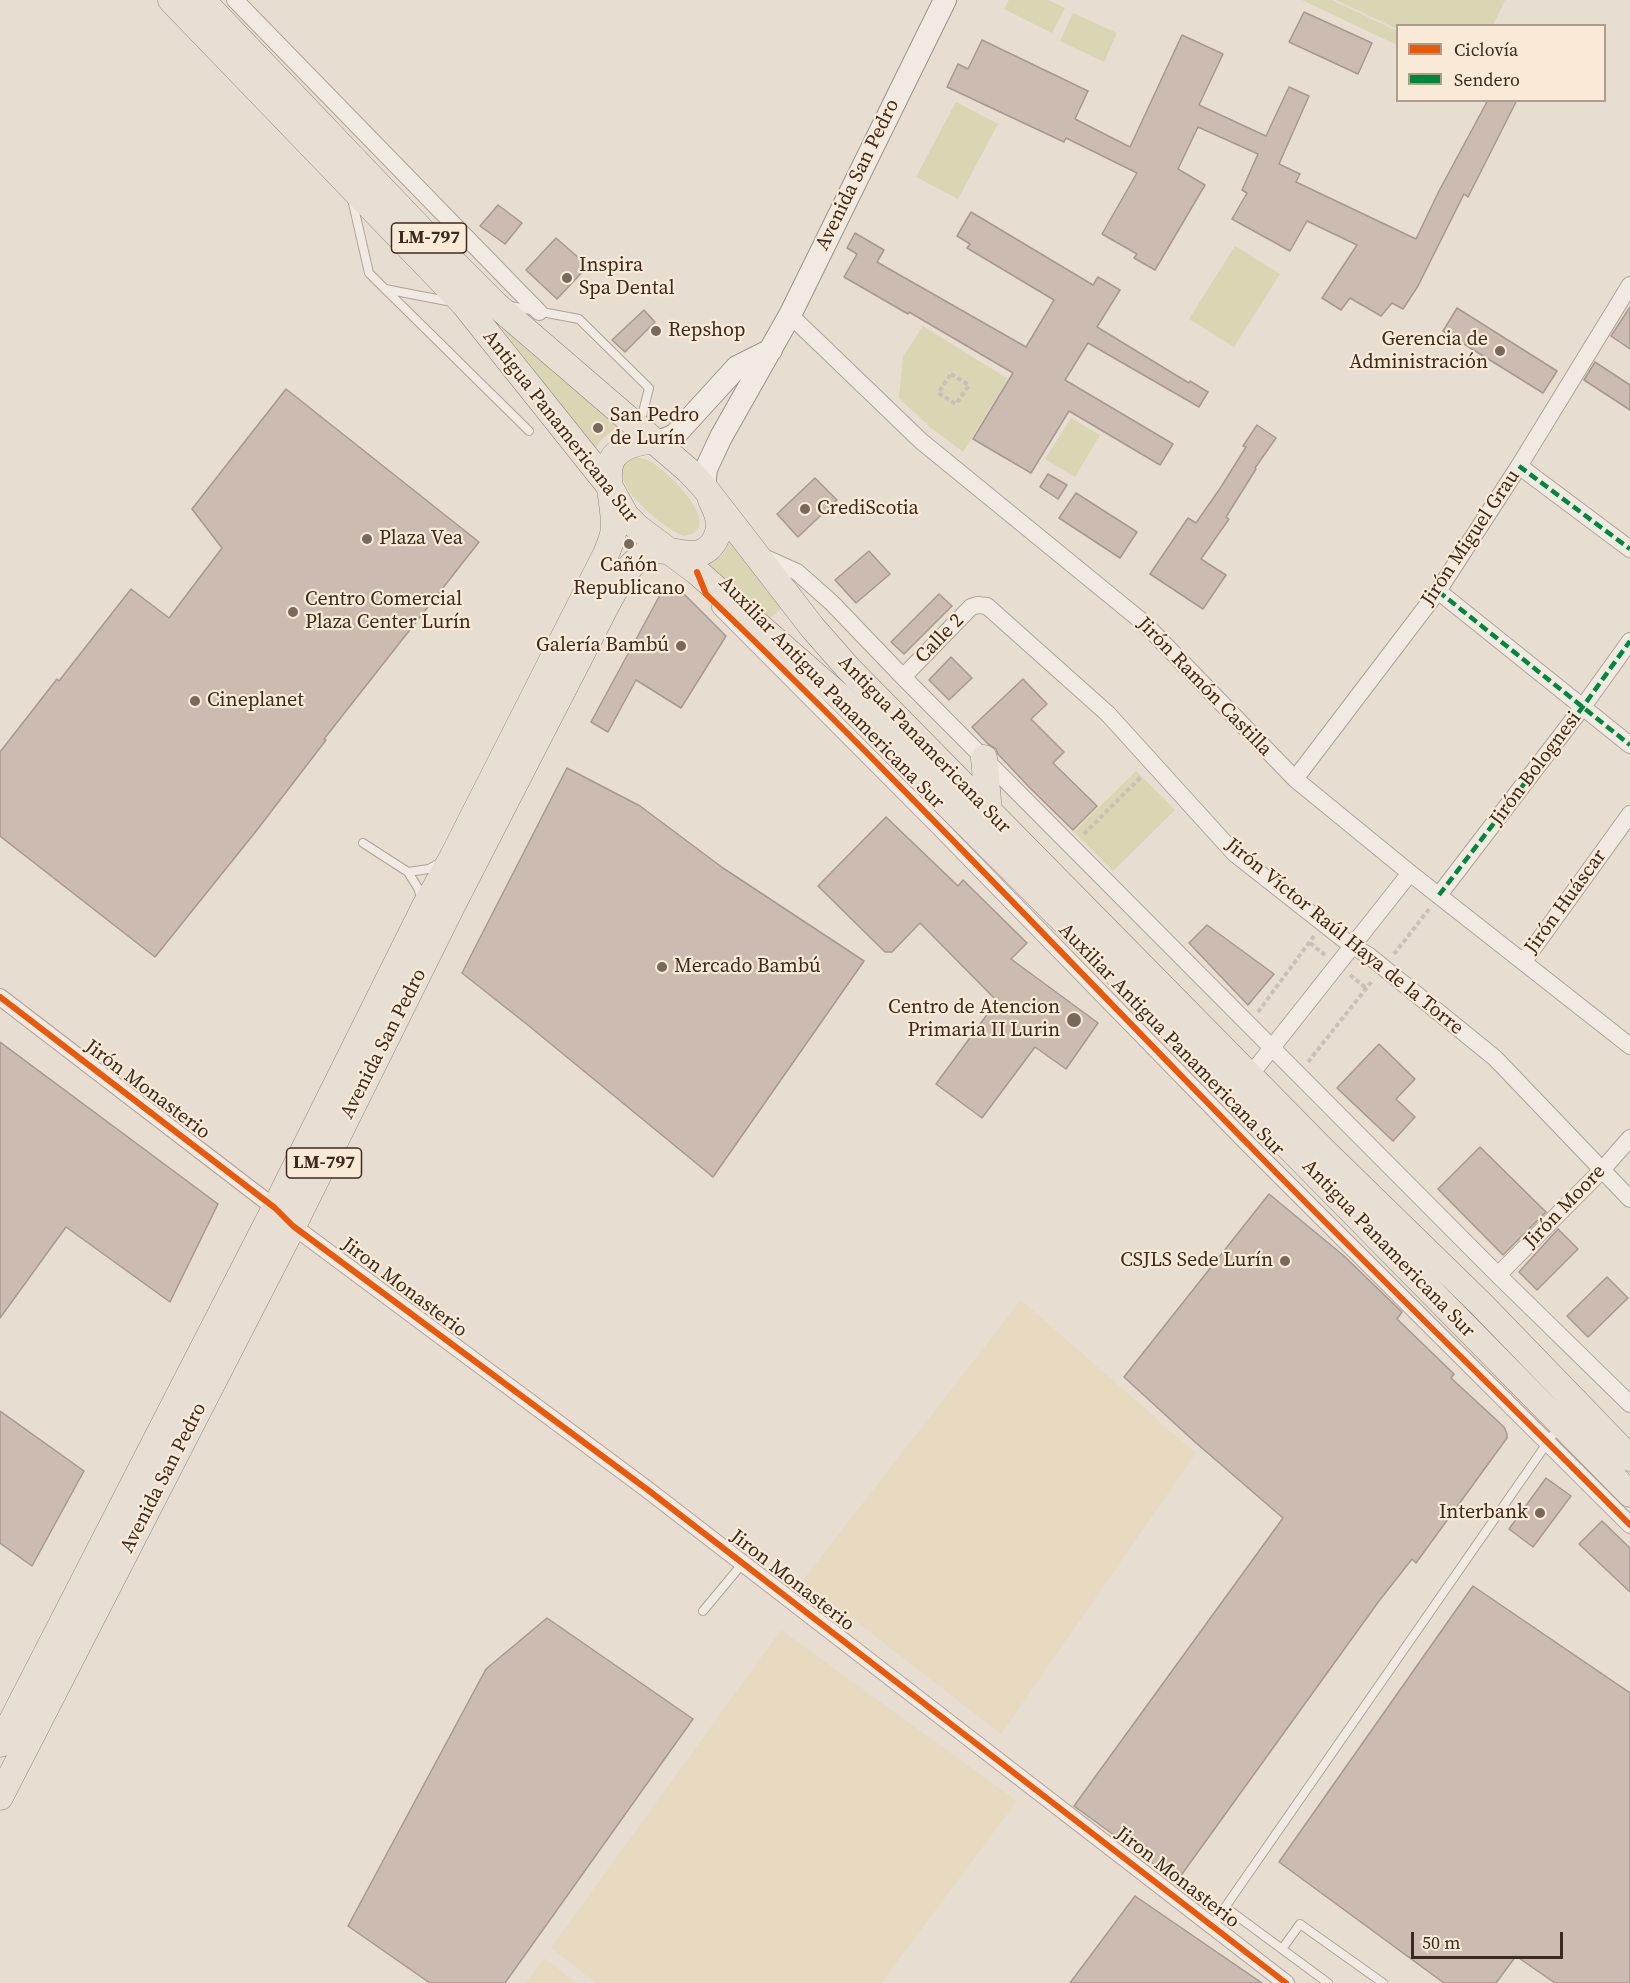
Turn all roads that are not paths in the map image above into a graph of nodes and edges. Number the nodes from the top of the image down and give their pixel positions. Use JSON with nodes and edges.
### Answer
{"nodes":[{"id":1,"x":171,"y":0,"type":"edge"},
{"id":2,"x":202,"y":0,"type":"edge"},
{"id":3,"x":945,"y":0,"type":"edge"},
{"id":4,"x":221,"y":18,"type":"edge"},
{"id":5,"x":349,"y":184,"type":"junction"},
{"id":6,"x":1630,"y":285,"type":"edge"},
{"id":7,"x":385,"y":289,"type":"junction"},
{"id":8,"x":464,"y":304,"type":"junction"},
{"id":9,"x":495,"y":304,"type":"junction"},
{"id":10,"x":539,"y":312,"type":"junction"},
{"id":11,"x":790,"y":315,"type":"junction"},
{"id":12,"x":771,"y":350,"type":"junction"},
{"id":13,"x":529,"y":431,"type":"dead end"},
{"id":14,"x":646,"y":434,"type":"junction"},
{"id":15,"x":1519,"y":466,"type":"junction"},
{"id":16,"x":704,"y":487,"type":"junction"},
{"id":17,"x":610,"y":488,"type":"junction"},
{"id":18,"x":1630,"y":549,"type":"edge"},
{"id":19,"x":666,"y":550,"type":"junction"},
{"id":20,"x":756,"y":553,"type":"junction"},
{"id":21,"x":697,"y":572,"type":"junction"},
{"id":22,"x":1438,"y":591,"type":"junction"},
{"id":23,"x":978,"y":605,"type":"joint"},
{"id":24,"x":1630,"y":641,"type":"edge"},
{"id":25,"x":903,"y":677,"type":"junction"},
{"id":26,"x":1582,"y":708,"type":"junction"},
{"id":27,"x":1630,"y":745,"type":"edge"},
{"id":28,"x":984,"y":758,"type":"junction"},
{"id":29,"x":1294,"y":779,"type":"junction"},
{"id":30,"x":989,"y":812,"type":"junction"},
{"id":31,"x":1630,"y":814,"type":"edge"},
{"id":32,"x":363,"y":843,"type":"dead end"},
{"id":33,"x":453,"y":855,"type":"junction"},
{"id":34,"x":408,"y":872,"type":"junction"},
{"id":35,"x":1410,"y":873,"type":"junction"},
{"id":36,"x":1439,"y":895,"type":"junction"},
{"id":37,"x":425,"y":906,"type":"junction"},
{"id":38,"x":1352,"y":946,"type":"junction"},
{"id":39,"x":1524,"y":961,"type":"junction"},
{"id":40,"x":0,"y":997,"type":"edge"},
{"id":41,"x":1630,"y":1046,"type":"edge"},
{"id":42,"x":1272,"y":1047,"type":"junction"},
{"id":43,"x":1243,"y":1084,"type":"junction"},
{"id":44,"x":1630,"y":1138,"type":"edge"},
{"id":45,"x":1602,"y":1170,"type":"junction"},
{"id":46,"x":1630,"y":1199,"type":"edge"},
{"id":47,"x":275,"y":1208,"type":"junction"},
{"id":48,"x":293,"y":1226,"type":"junction"},
{"id":49,"x":1498,"y":1275,"type":"junction"},
{"id":50,"x":1630,"y":1404,"type":"edge"},
{"id":51,"x":1564,"y":1419,"type":"junction"},
{"id":52,"x":1630,"y":1458,"type":"edge"},
{"id":53,"x":1630,"y":1494,"type":"edge"},
{"id":54,"x":1630,"y":1525,"type":"edge"},
{"id":55,"x":742,"y":1563,"type":"junction"},
{"id":56,"x":703,"y":1611,"type":"dead end"},
{"id":57,"x":0,"y":1744,"type":"edge"},
{"id":58,"x":0,"y":1797,"type":"edge"},
{"id":59,"x":1225,"y":1906,"type":"junction"},
{"id":60,"x":1212,"y":1926,"type":"junction"},
{"id":61,"x":1282,"y":1950,"type":"junction"},
{"id":62,"x":1286,"y":1983,"type":"edge"},
{"id":63,"x":1328,"y":1983,"type":"edge"},
{"id":64,"x":1383,"y":1983,"type":"edge"}],
"edges":[{"from":1,"to":4,"type":"main road","name":"Antigua Panamericana Sur","number":"LM-797"},
{"from":2,"to":4,"type":"main road","name":"Antigua Panamericana Sur","number":"LM-797"},
{"from":3,"to":11,"type":"street","name":"Avenida San Pedro"},
{"from":4,"to":5,"type":"main road","name":"Antigua Panamericana Sur","number":"LM-797"},
{"from":4,"to":9,"type":"main road","name":"Antigua Panamericana Sur","number":"LM-797"},
{"from":4,"to":10,"type":"street"},
{"from":5,"to":7,"type":"lane"},
{"from":5,"to":8,"type":"main road","name":"Antigua Panamericana Sur","number":"LM-797"},
{"from":6,"to":15,"type":"street","name":"Jirón Miguel Grau"},
{"from":7,"to":8,"type":"lane"},
{"from":7,"to":13,"type":"lane"},
{"from":8,"to":17,"type":"main road","name":"Antigua Panamericana Sur","number":"LM-797"},
{"from":9,"to":10,"type":"lane"},
{"from":9,"to":14,"type":"main road","name":"Antigua Panamericana Sur","number":"LM-797"},
{"from":10,"to":14,"type":"lane"},
{"from":11,"to":12,"type":"street","name":"Avenida San Pedro"},
{"from":11,"to":29,"type":"street","name":"Jirón Ramón Castilla"},
{"from":12,"to":14,"type":"street","name":"Avenida San Pedro"},
{"from":12,"to":16,"type":"street","name":"Avenida San Pedro"},
{"from":14,"to":16,"type":"main road","name":"Antigua Panamericana Sur","number":"LM-797"},
{"from":14,"to":17,"type":"main road","name":"Avenida San Pedro","number":"LM-797"},
{"from":15,"to":18,"type":"street"},
{"from":15,"to":22,"type":"street","name":"Jirón Miguel Grau"},
{"from":16,"to":19,"type":"main road","name":"Avenida San Pedro","number":"LM-797"},
{"from":16,"to":20,"type":"main road","name":"Antigua Panamericana Sur"},
{"from":17,"to":19,"type":"main road","name":"Antigua Panamericana Sur","number":"LM-797"},
{"from":17,"to":33,"type":"main road","name":"Avenida San Pedro","number":"LM-797"},
{"from":19,"to":21,"type":"main road","name":"Antigua Panamericana Sur"},
{"from":19,"to":48,"type":"main road","name":"Avenida San Pedro","number":"LM-797"},
{"from":20,"to":25,"type":"street"},
{"from":20,"to":30,"type":"main road","name":"Antigua Panamericana Sur"},
{"from":21,"to":43,"type":"main road","name":"Antigua Panamericana Sur"},
{"from":21,"to":51,"type":"street","name":"Auxiliar Antigua Panamericana Sur"},
{"from":22,"to":26,"type":"street"},
{"from":22,"to":29,"type":"street","name":"Jirón Miguel Grau"},
{"from":23,"to":25,"type":"street","name":"Calle 2"},
{"from":23,"to":38,"type":"street","name":"Jirón Víctor Raúl Haya de la Torre"},
{"from":24,"to":26,"type":"street","name":"Jirón Bolognesi"},
{"from":25,"to":28,"type":"street"},
{"from":26,"to":27,"type":"street"},
{"from":26,"to":36,"type":"street","name":"Jirón Bolognesi"},
{"from":28,"to":30,"type":"main road"},
{"from":28,"to":42,"type":"street"},
{"from":29,"to":35,"type":"street","name":"Jirón Ramón Castilla"},
{"from":30,"to":43,"type":"main road","name":"Antigua Panamericana Sur"},
{"from":31,"to":39,"type":"street","name":"Jirón Huáscar"},
{"from":32,"to":34,"type":"lane"},
{"from":33,"to":34,"type":"lane"},
{"from":33,"to":37,"type":"main road","name":"Avenida San Pedro","number":"LM-797"},
{"from":34,"to":37,"type":"lane"},
{"from":35,"to":36,"type":"street","name":"Jirón Ramón Castilla"},
{"from":35,"to":38,"type":"street"},
{"from":36,"to":39,"type":"street","name":"Jirón Ramón Castilla"},
{"from":37,"to":47,"type":"main road","name":"Avenida San Pedro","number":"LM-797"},
{"from":38,"to":42,"type":"street"},
{"from":38,"to":45,"type":"street","name":"Jirón Víctor Raúl Haya de la Torre"},
{"from":39,"to":41,"type":"street","name":"Jirón Ramón Castilla"},
{"from":40,"to":47,"type":"street","name":"Jirón Monasterio"},
{"from":42,"to":43,"type":"street"},
{"from":42,"to":49,"type":"street"},
{"from":43,"to":51,"type":"main road","name":"Antigua Panamericana Sur"},
{"from":44,"to":45,"type":"street","name":"Jirón Moore"},
{"from":45,"to":46,"type":"street","name":"Jirón Víctor Raúl Haya de la Torre"},
{"from":45,"to":49,"type":"street","name":"Jirón Moore"},
{"from":47,"to":48,"type":"street","name":"Jiron Monasterio"},
{"from":47,"to":57,"type":"main road","name":"Avenida San Pedro","number":"LM-797"},
{"from":48,"to":55,"type":"street","name":"Jiron Monasterio"},
{"from":48,"to":58,"type":"main road","name":"Avenida San Pedro","number":"LM-797"},
{"from":49,"to":50,"type":"street"},
{"from":51,"to":52,"type":"main road","name":"Antigua Panamericana Sur"},
{"from":51,"to":53,"type":"main road","name":"Antigua Panamericana Sur"},
{"from":51,"to":54,"type":"street","name":"Auxiliar Antigua Panamericana Sur"},
{"from":51,"to":59,"type":"lane"},
{"from":55,"to":56,"type":"lane"},
{"from":55,"to":60,"type":"street","name":"Jiron Monasterio"},
{"from":59,"to":60,"type":"lane"},
{"from":59,"to":61,"type":"lane"},
{"from":60,"to":62,"type":"street","name":"Jiron Monasterio"},
{"from":61,"to":63,"type":"lane"},
{"from":61,"to":64,"type":"lane"}]}
